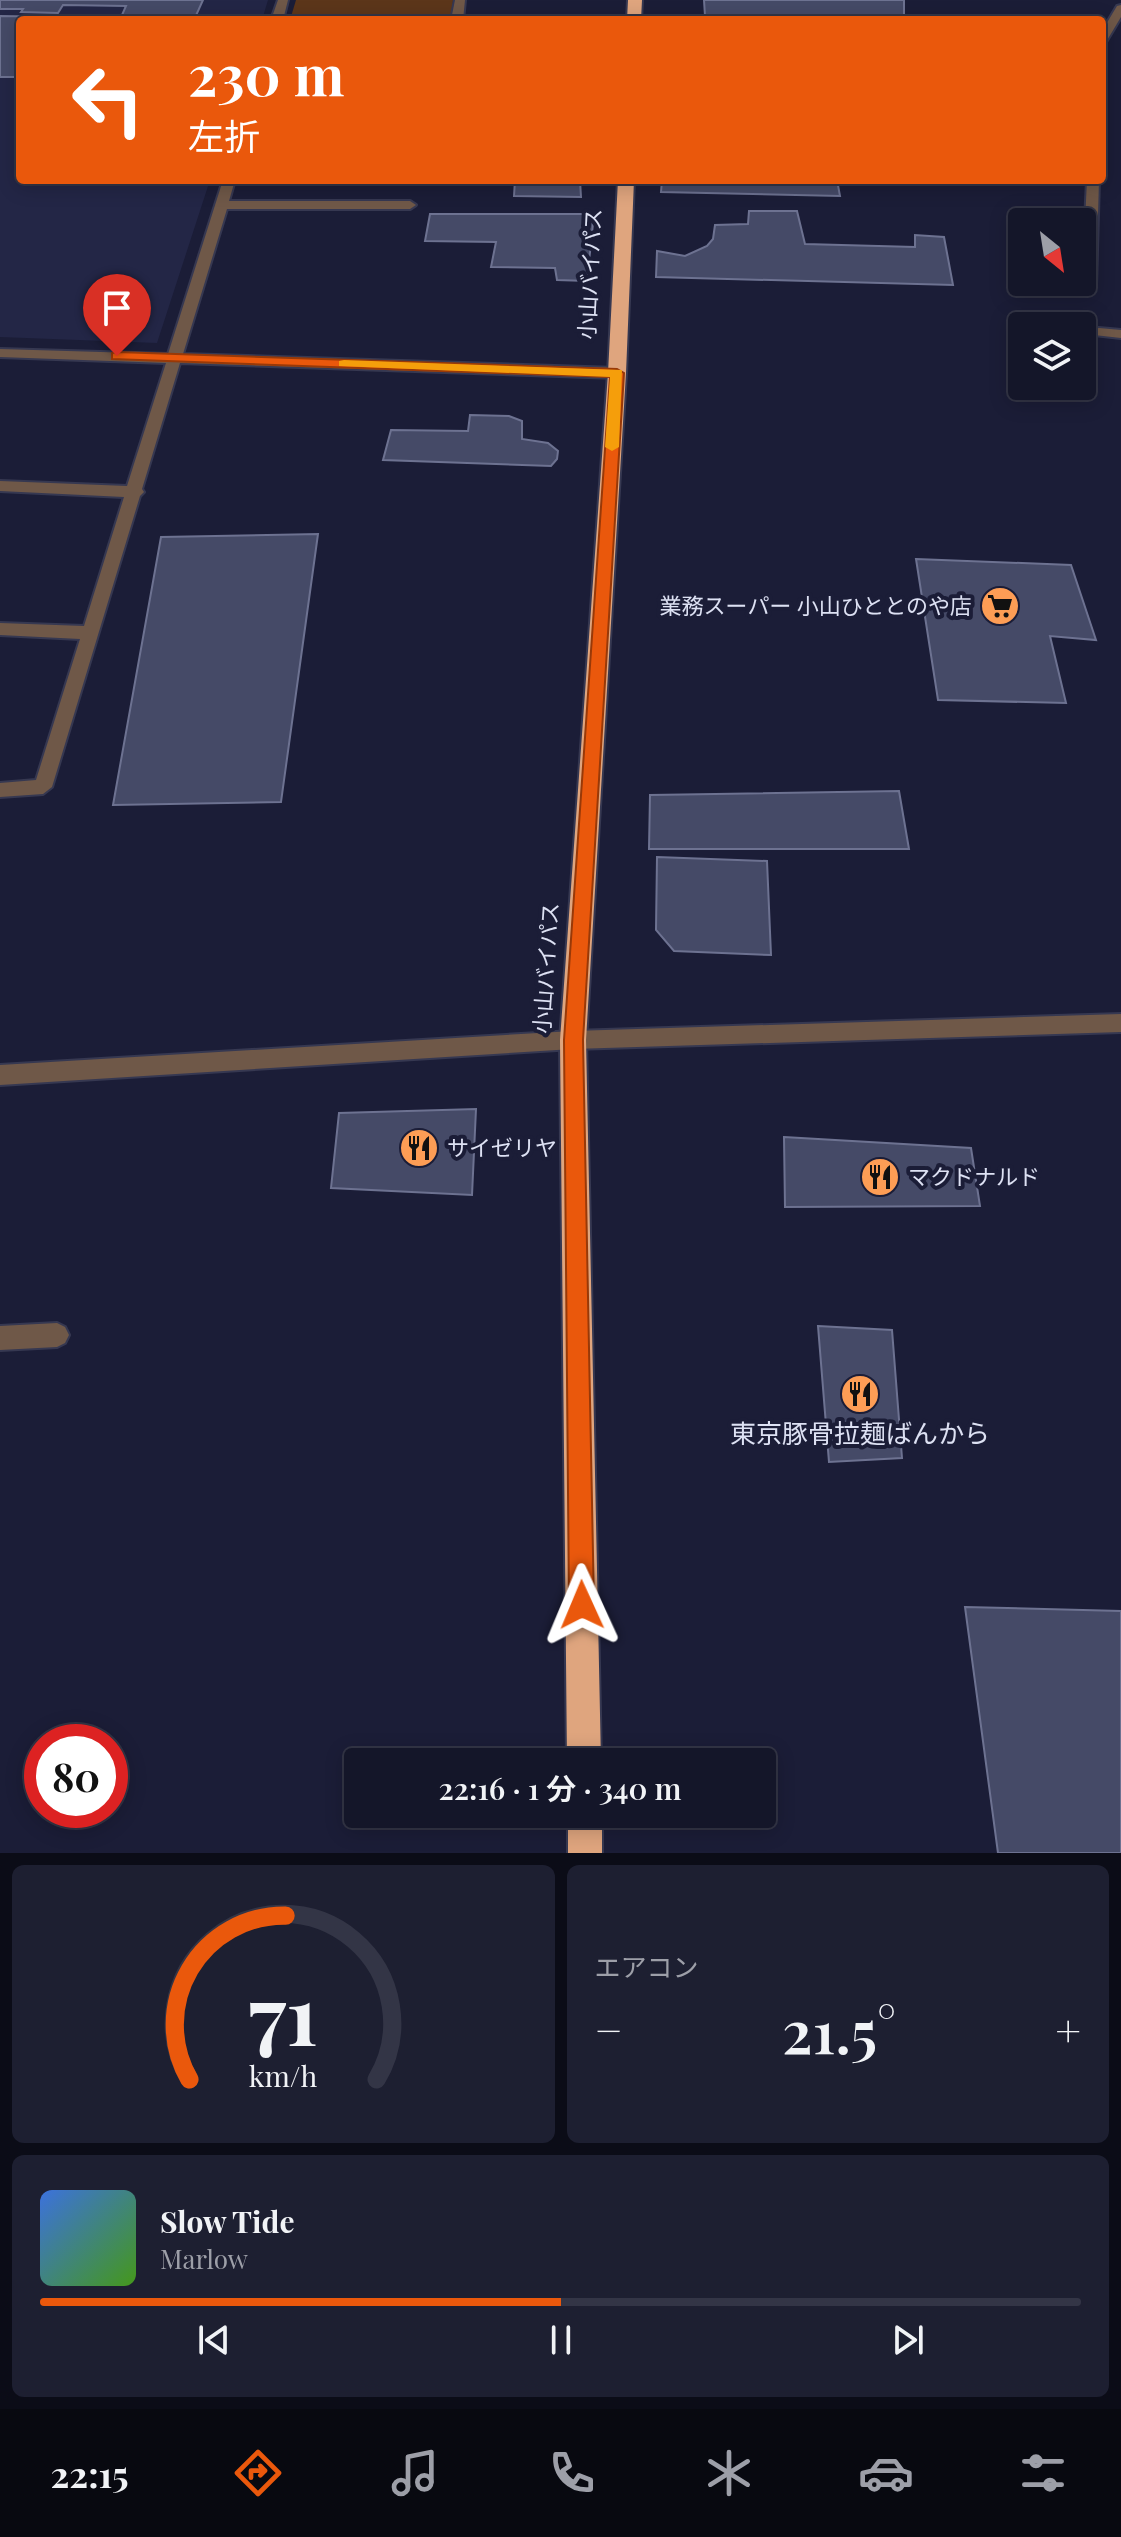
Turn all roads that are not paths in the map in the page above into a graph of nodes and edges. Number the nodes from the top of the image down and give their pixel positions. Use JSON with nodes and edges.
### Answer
{"nodes":[{"id":1,"x":1121,"y":8,"type":"edge"},
{"id":2,"x":1106,"y":34,"type":"edge"},
{"id":3,"x":228,"y":184,"type":"edge"},
{"id":4,"x":626,"y":184,"type":"edge"},
{"id":5,"x":1093,"y":184,"type":"edge"},
{"id":6,"x":221,"y":205,"type":"junction"},
{"id":7,"x":410,"y":205,"type":"dead end"},
{"id":8,"x":1092,"y":208,"type":"edge"},
{"id":9,"x":1099,"y":332,"type":"dead end"},
{"id":10,"x":1121,"y":334,"type":"edge"},
{"id":11,"x":0,"y":353,"type":"edge"},
{"id":12,"x":175,"y":358,"type":"junction"},
{"id":13,"x":617,"y":373,"type":"junction"},
{"id":14,"x":0,"y":486,"type":"edge"},
{"id":15,"x":136,"y":492,"type":"junction"},
{"id":16,"x":0,"y":629,"type":"edge"},
{"id":17,"x":91,"y":633,"type":"junction"},
{"id":18,"x":0,"y":790,"type":"edge"},
{"id":19,"x":1121,"y":1023,"type":"edge"},
{"id":20,"x":573,"y":1040,"type":"junction"},
{"id":21,"x":0,"y":1075,"type":"edge"},
{"id":22,"x":57,"y":1335,"type":"dead end"},
{"id":23,"x":0,"y":1338,"type":"edge"},
{"id":24,"x":584,"y":1748,"type":"edge"},
{"id":25,"x":585,"y":1828,"type":"edge"},
{"id":26,"x":585,"y":1853,"type":"edge"}],
"edges":[{"from":1,"to":2,"type":"street"},
{"from":3,"to":6,"type":"street"},
{"from":4,"to":13,"type":"highway","name":"小山バイパス"},
{"from":5,"to":8,"type":"street"},
{"from":6,"to":7,"type":"street"},
{"from":6,"to":12,"type":"street"},
{"from":9,"to":10,"type":"street"},
{"from":11,"to":12,"type":"street"},
{"from":12,"to":13,"type":"street"},
{"from":12,"to":15,"type":"street"},
{"from":13,"to":20,"type":"highway","name":"小山バイパス"},
{"from":14,"to":15,"type":"street"},
{"from":15,"to":17,"type":"street"},
{"from":16,"to":17,"type":"street"},
{"from":17,"to":18,"type":"street"},
{"from":19,"to":20,"type":"street"},
{"from":20,"to":21,"type":"street"},
{"from":20,"to":24,"type":"highway","name":"小山バイパス"},
{"from":22,"to":23,"type":"street"},
{"from":25,"to":26,"type":"highway"}]}
